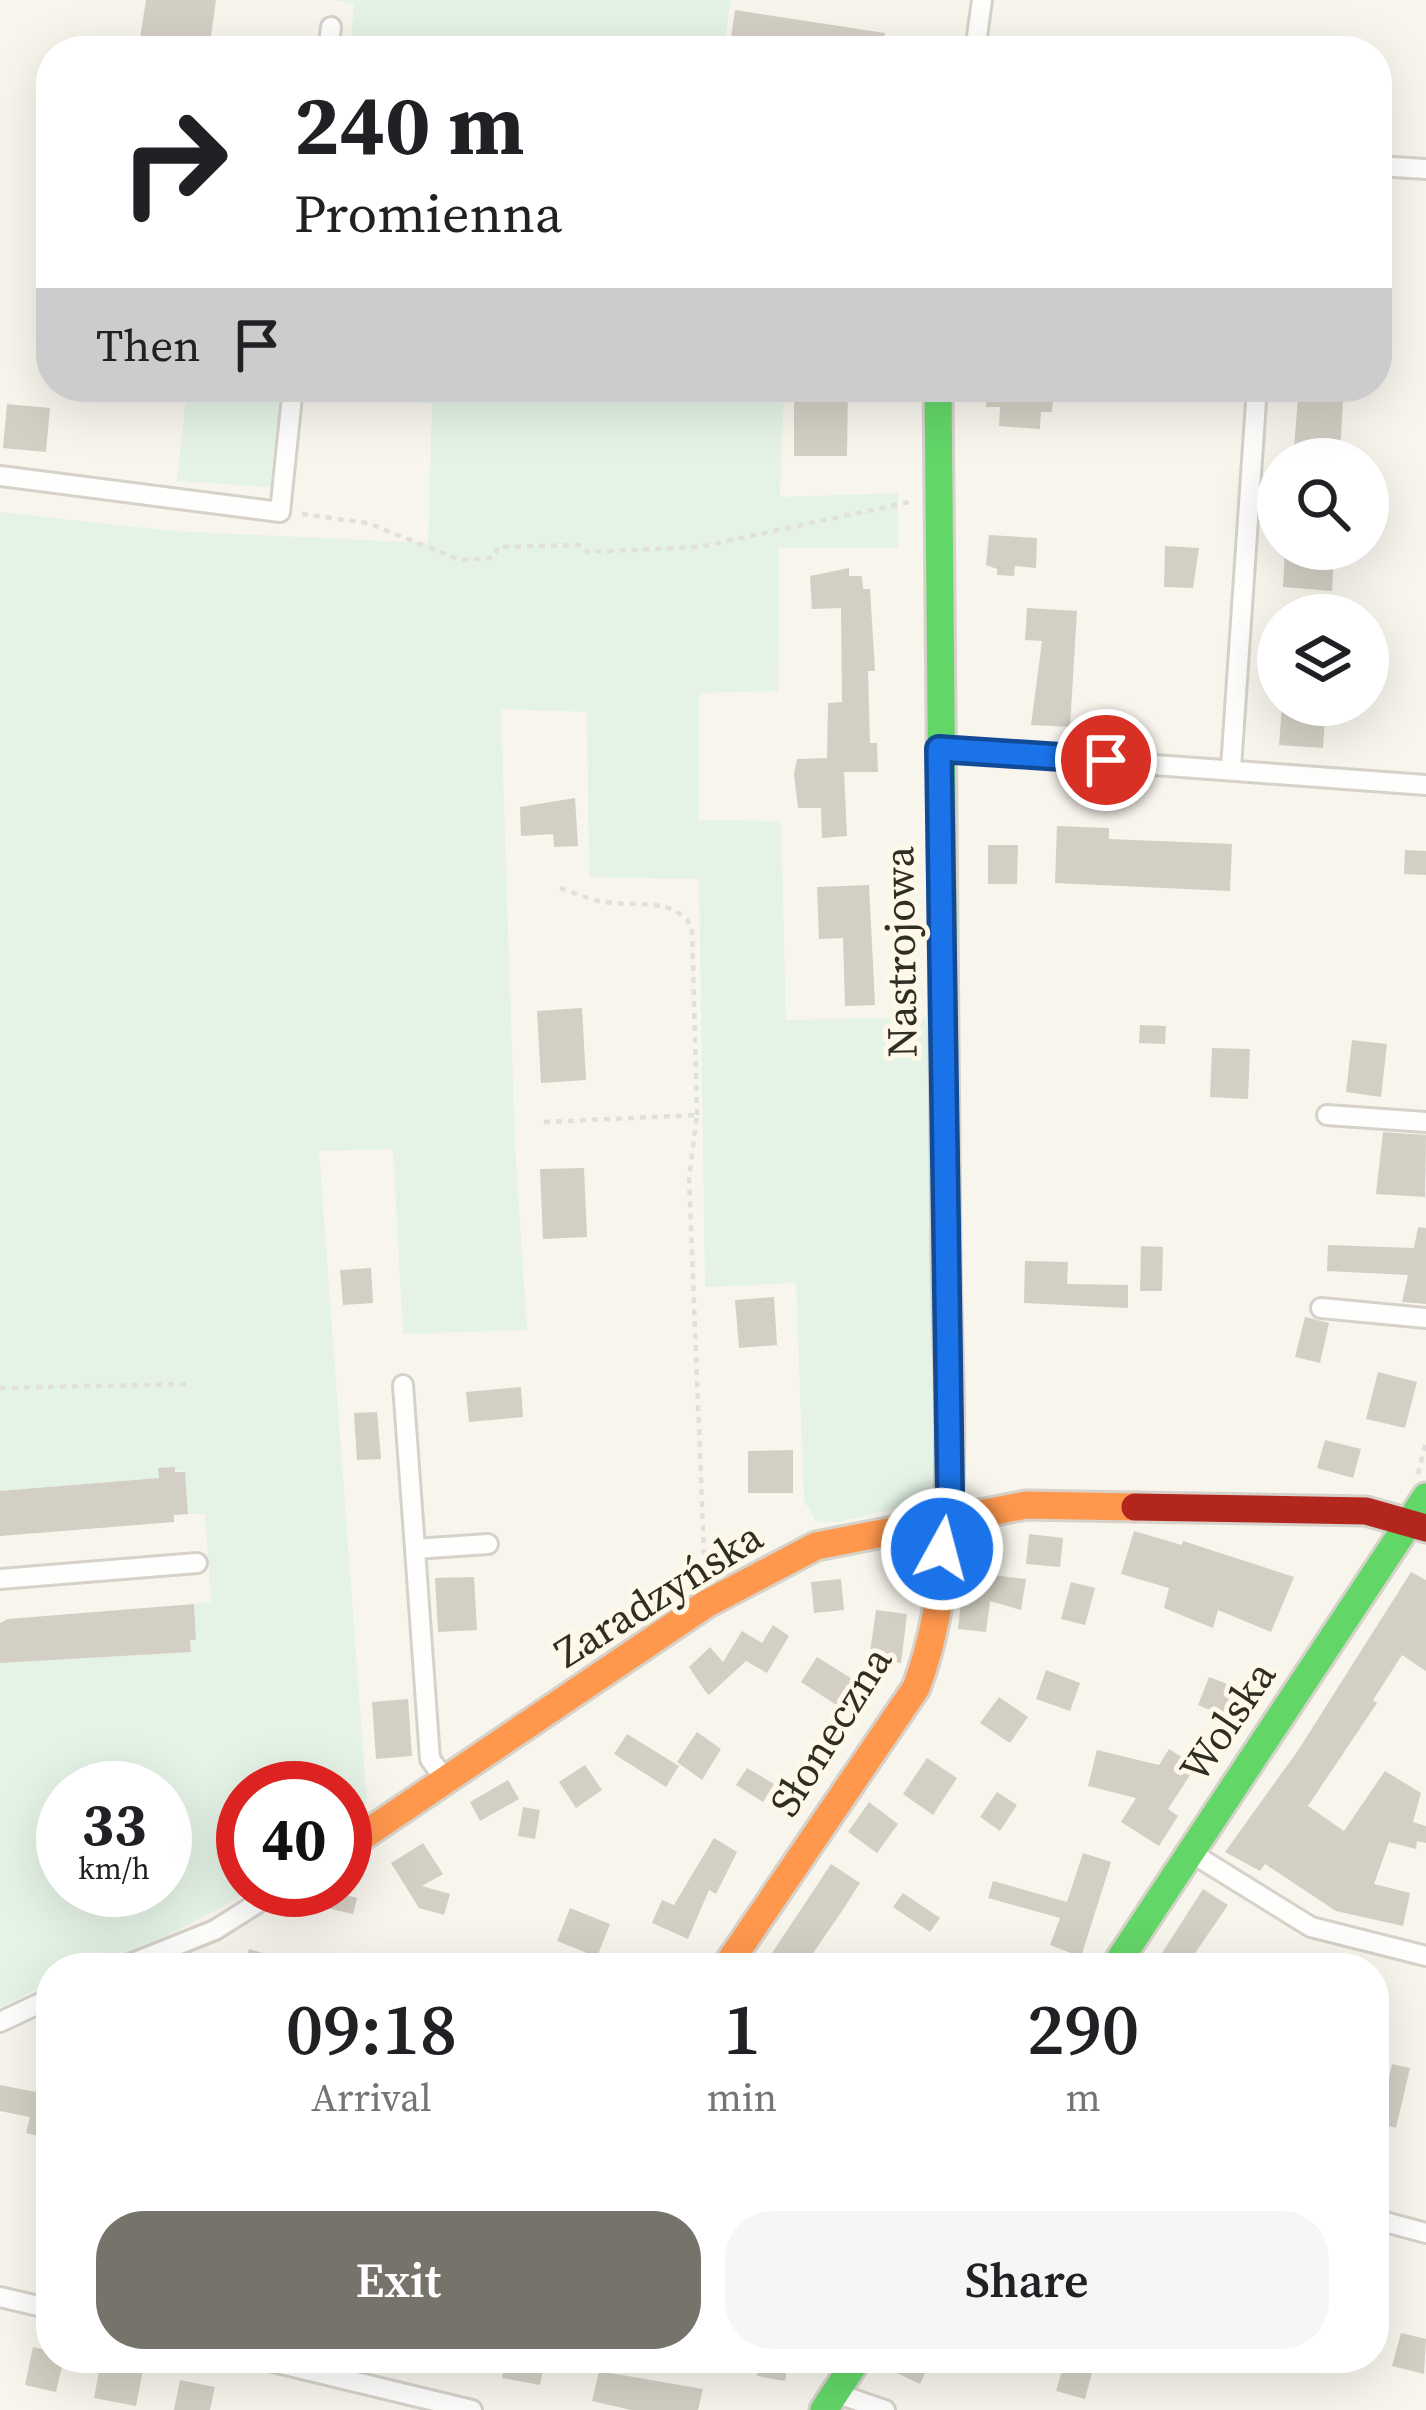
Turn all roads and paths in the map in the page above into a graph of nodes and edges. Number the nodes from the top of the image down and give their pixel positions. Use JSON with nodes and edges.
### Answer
{"nodes":[{"id":1,"x":982,"y":0,"type":"edge"},
{"id":2,"x":331,"y":27,"type":"dead end"},
{"id":3,"x":330,"y":36,"type":"edge"},
{"id":4,"x":977,"y":36,"type":"edge"},
{"id":5,"x":1392,"y":167,"type":"edge"},
{"id":6,"x":1426,"y":169,"type":"edge"},
{"id":7,"x":291,"y":402,"type":"edge"},
{"id":8,"x":938,"y":402,"type":"edge"},
{"id":9,"x":1256,"y":402,"type":"edge"},
{"id":10,"x":0,"y":476,"type":"edge"},
{"id":11,"x":937,"y":496,"type":"junction"},
{"id":12,"x":280,"y":512,"type":"junction"},
{"id":13,"x":939,"y":749,"type":"junction"},
{"id":14,"x":1231,"y":768,"type":"junction"},
{"id":15,"x":1426,"y":784,"type":"edge"},
{"id":16,"x":560,"y":888,"type":"dead end"},
{"id":17,"x":697,"y":1114,"type":"junction"},
{"id":18,"x":1327,"y":1115,"type":"dead end"},
{"id":19,"x":544,"y":1121,"type":"dead end"},
{"id":20,"x":1426,"y":1122,"type":"edge"},
{"id":21,"x":1321,"y":1308,"type":"dead end"},
{"id":22,"x":1426,"y":1318,"type":"edge"},
{"id":23,"x":191,"y":1384,"type":"dead end"},
{"id":24,"x":403,"y":1385,"type":"dead end"},
{"id":25,"x":0,"y":1388,"type":"edge"},
{"id":26,"x":1426,"y":1442,"type":"edge"},
{"id":27,"x":1426,"y":1493,"type":"edge"},
{"id":28,"x":948,"y":1516,"type":"junction"},
{"id":29,"x":1418,"y":1525,"type":"edge"},
{"id":30,"x":488,"y":1544,"type":"dead end"},
{"id":31,"x":416,"y":1549,"type":"junction"},
{"id":32,"x":197,"y":1563,"type":"dead end"},
{"id":33,"x":0,"y":1579,"type":"edge"},
{"id":34,"x":706,"y":1604,"type":"junction"},
{"id":35,"x":447,"y":1782,"type":"junction"},
{"id":36,"x":372,"y":1831,"type":"edge"},
{"id":37,"x":1190,"y":1852,"type":"junction"},
{"id":38,"x":235,"y":1917,"type":"edge"},
{"id":39,"x":158,"y":1953,"type":"edge"},
{"id":40,"x":736,"y":1953,"type":"edge"},
{"id":41,"x":1124,"y":1953,"type":"edge"},
{"id":42,"x":1426,"y":1956,"type":"edge"},
{"id":43,"x":36,"y":2005,"type":"edge"},
{"id":44,"x":0,"y":2022,"type":"edge"},
{"id":45,"x":1389,"y":2223,"type":"edge"},
{"id":46,"x":1426,"y":2233,"type":"edge"},
{"id":47,"x":0,"y":2297,"type":"edge"},
{"id":48,"x":36,"y":2305,"type":"edge"},
{"id":49,"x":318,"y":2373,"type":"edge"},
{"id":50,"x":848,"y":2373,"type":"edge"},
{"id":51,"x":830,"y":2402,"type":"edge"},
{"id":52,"x":472,"y":2410,"type":"edge"},
{"id":53,"x":885,"y":2410,"type":"edge"}],
"edges":[{"from":1,"to":4,"type":"street"},
{"from":2,"to":3,"type":"street"},
{"from":5,"to":6,"type":"street"},
{"from":7,"to":12,"type":"street"},
{"from":8,"to":11,"type":"street","name":"Nastrojowa"},
{"from":9,"to":14,"type":"street"},
{"from":10,"to":12,"type":"street"},
{"from":11,"to":12,"type":"path"},
{"from":11,"to":13,"type":"street","name":"Nastrojowa"},
{"from":13,"to":14,"type":"street"},
{"from":13,"to":28,"type":"street","name":"Nastrojowa"},
{"from":14,"to":15,"type":"street"},
{"from":16,"to":17,"type":"path"},
{"from":17,"to":19,"type":"path"},
{"from":17,"to":34,"type":"path"},
{"from":18,"to":20,"type":"street"},
{"from":21,"to":22,"type":"street"},
{"from":23,"to":25,"type":"path"},
{"from":24,"to":31,"type":"street"},
{"from":26,"to":27,"type":"path"},
{"from":27,"to":29,"type":"street","name":"Wolska"},
{"from":28,"to":29,"type":"street","name":"Zaradzyńska"},
{"from":28,"to":34,"type":"street","name":"Zaradzyńska"},
{"from":28,"to":40,"type":"street","name":"Słoneczna"},
{"from":29,"to":37,"type":"street","name":"Wolska"},
{"from":30,"to":31,"type":"street"},
{"from":31,"to":35,"type":"street"},
{"from":32,"to":33,"type":"street"},
{"from":34,"to":35,"type":"street","name":"Zaradzyńska"},
{"from":35,"to":36,"type":"street","name":"Zaradzyńska"},
{"from":37,"to":41,"type":"street","name":"Wolska"},
{"from":37,"to":42,"type":"street"},
{"from":38,"to":39,"type":"street"},
{"from":43,"to":44,"type":"street"},
{"from":45,"to":46,"type":"street"},
{"from":47,"to":48,"type":"street"},
{"from":49,"to":52,"type":"street"},
{"from":50,"to":51,"type":"street"},
{"from":51,"to":53,"type":"street"}]}
